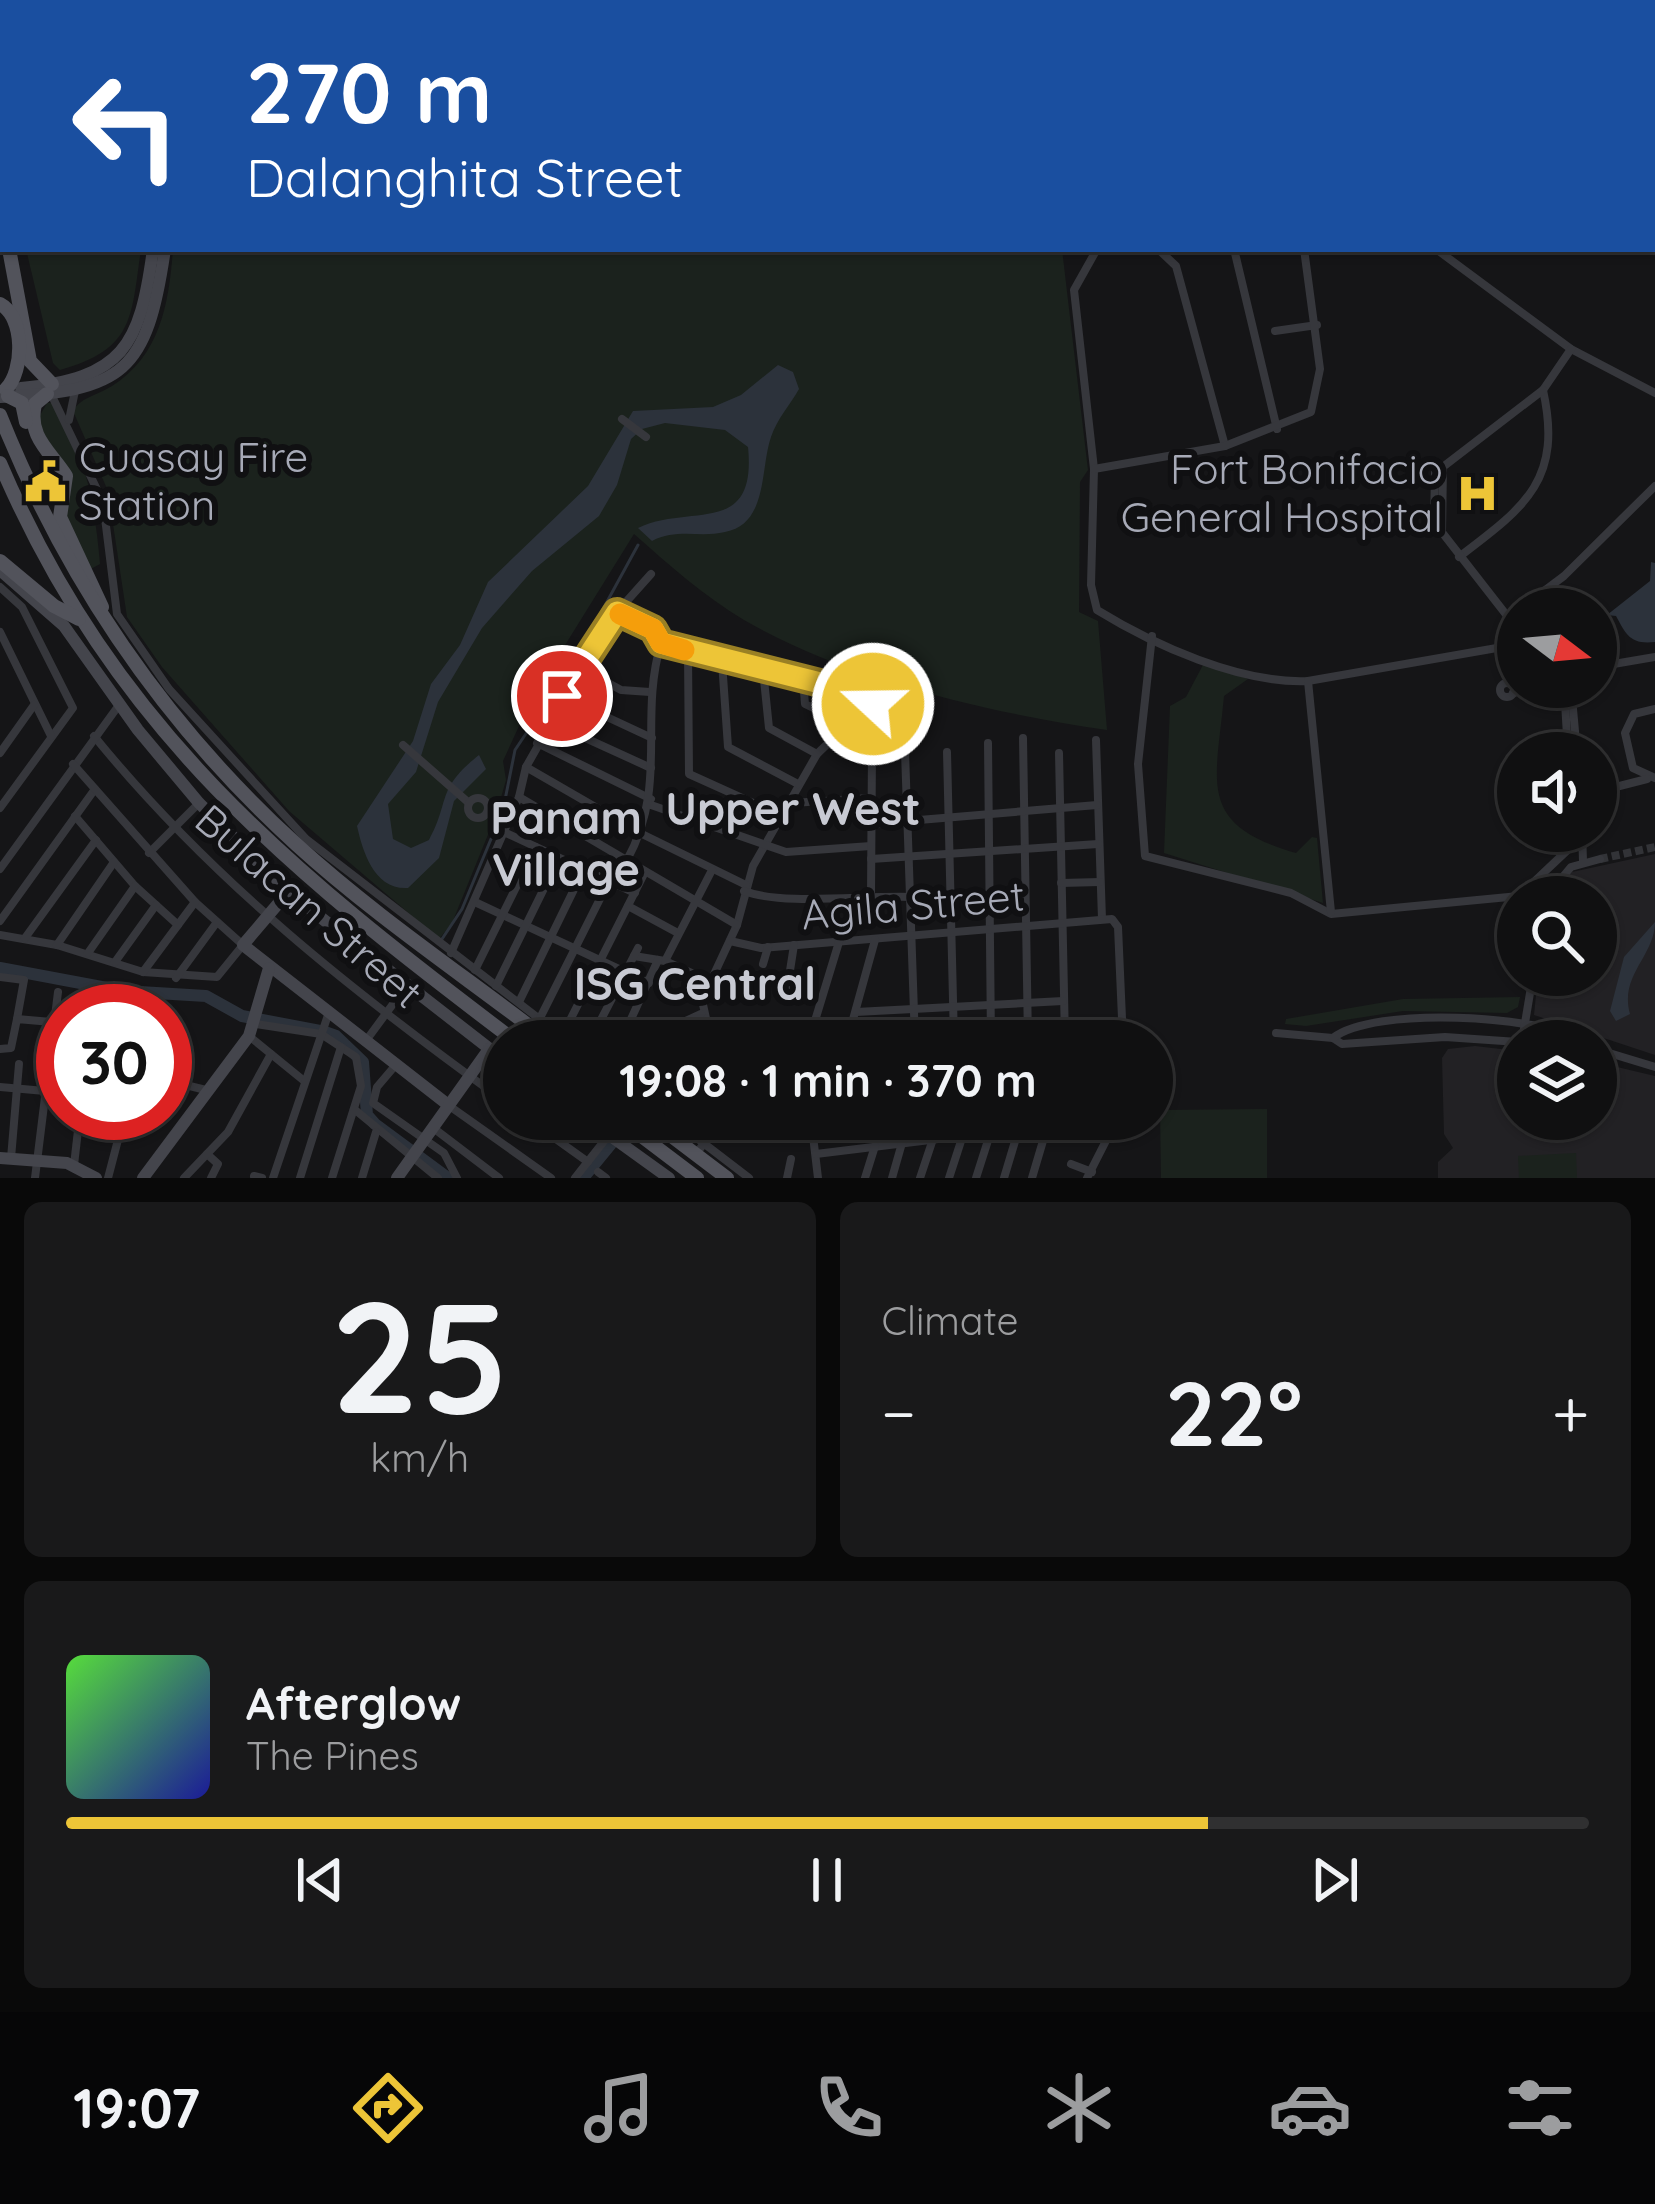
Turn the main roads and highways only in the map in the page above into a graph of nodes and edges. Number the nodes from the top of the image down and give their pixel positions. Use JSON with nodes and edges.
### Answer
{"nodes":[{"id":1,"x":10,"y":252,"type":"edge"},
{"id":2,"x":153,"y":252,"type":"edge"},
{"id":3,"x":165,"y":252,"type":"edge"},
{"id":4,"x":0,"y":304,"type":"edge"},
{"id":5,"x":50,"y":391,"type":"junction"},
{"id":6,"x":3,"y":393,"type":"edge"},
{"id":7,"x":0,"y":415,"type":"edge"},
{"id":8,"x":0,"y":464,"type":"edge"},
{"id":9,"x":32,"y":492,"type":"junction"},
{"id":10,"x":0,"y":566,"type":"edge"},
{"id":11,"x":85,"y":593,"type":"junction"},
{"id":12,"x":69,"y":602,"type":"junction"},
{"id":13,"x":79,"y":619,"type":"junction"},
{"id":14,"x":123,"y":648,"type":"junction"},
{"id":15,"x":288,"y":892,"type":"junction"},
{"id":16,"x":269,"y":968,"type":"junction"},
{"id":17,"x":488,"y":1020,"type":"edge"},
{"id":18,"x":532,"y":1020,"type":"edge"},
{"id":19,"x":483,"y":1044,"type":"edge"},
{"id":20,"x":483,"y":1057,"type":"edge"},
{"id":21,"x":447,"y":1104,"type":"junction"},
{"id":22,"x":616,"y":1140,"type":"edge"},
{"id":23,"x":647,"y":1140,"type":"edge"},
{"id":24,"x":685,"y":1140,"type":"edge"},
{"id":25,"x":5,"y":1159,"type":"edge"},
{"id":26,"x":96,"y":1178,"type":"edge"},
{"id":27,"x":143,"y":1178,"type":"edge"},
{"id":28,"x":397,"y":1178,"type":"edge"},
{"id":29,"x":669,"y":1178,"type":"edge"},
{"id":30,"x":697,"y":1178,"type":"edge"},
{"id":31,"x":727,"y":1178,"type":"edge"}],
"edges":[{"from":1,"to":5,"type":"main road"},
{"from":2,"to":5,"type":"main road"},
{"from":3,"to":5,"type":"main road"},
{"from":4,"to":6,"type":"main road"},
{"from":5,"to":6,"type":"main road"},
{"from":5,"to":14,"type":"main road"},
{"from":6,"to":9,"type":"main road"},
{"from":7,"to":9,"type":"main road"},
{"from":8,"to":12,"type":"main road"},
{"from":9,"to":11,"type":"main road"},
{"from":10,"to":13,"type":"main road"},
{"from":10,"to":15,"type":"main road"},
{"from":11,"to":12,"type":"main road"},
{"from":11,"to":14,"type":"main road"},
{"from":12,"to":13,"type":"main road"},
{"from":13,"to":17,"type":"main road"},
{"from":14,"to":18,"type":"main road"},
{"from":15,"to":16,"type":"main road"},
{"from":15,"to":19,"type":"main road"},
{"from":16,"to":21,"type":"main road"},
{"from":16,"to":27,"type":"main road"},
{"from":20,"to":21,"type":"main road"},
{"from":21,"to":28,"type":"main road"},
{"from":22,"to":29,"type":"main road"},
{"from":23,"to":30,"type":"main road"},
{"from":24,"to":31,"type":"main road"},
{"from":25,"to":26,"type":"main road"}]}
